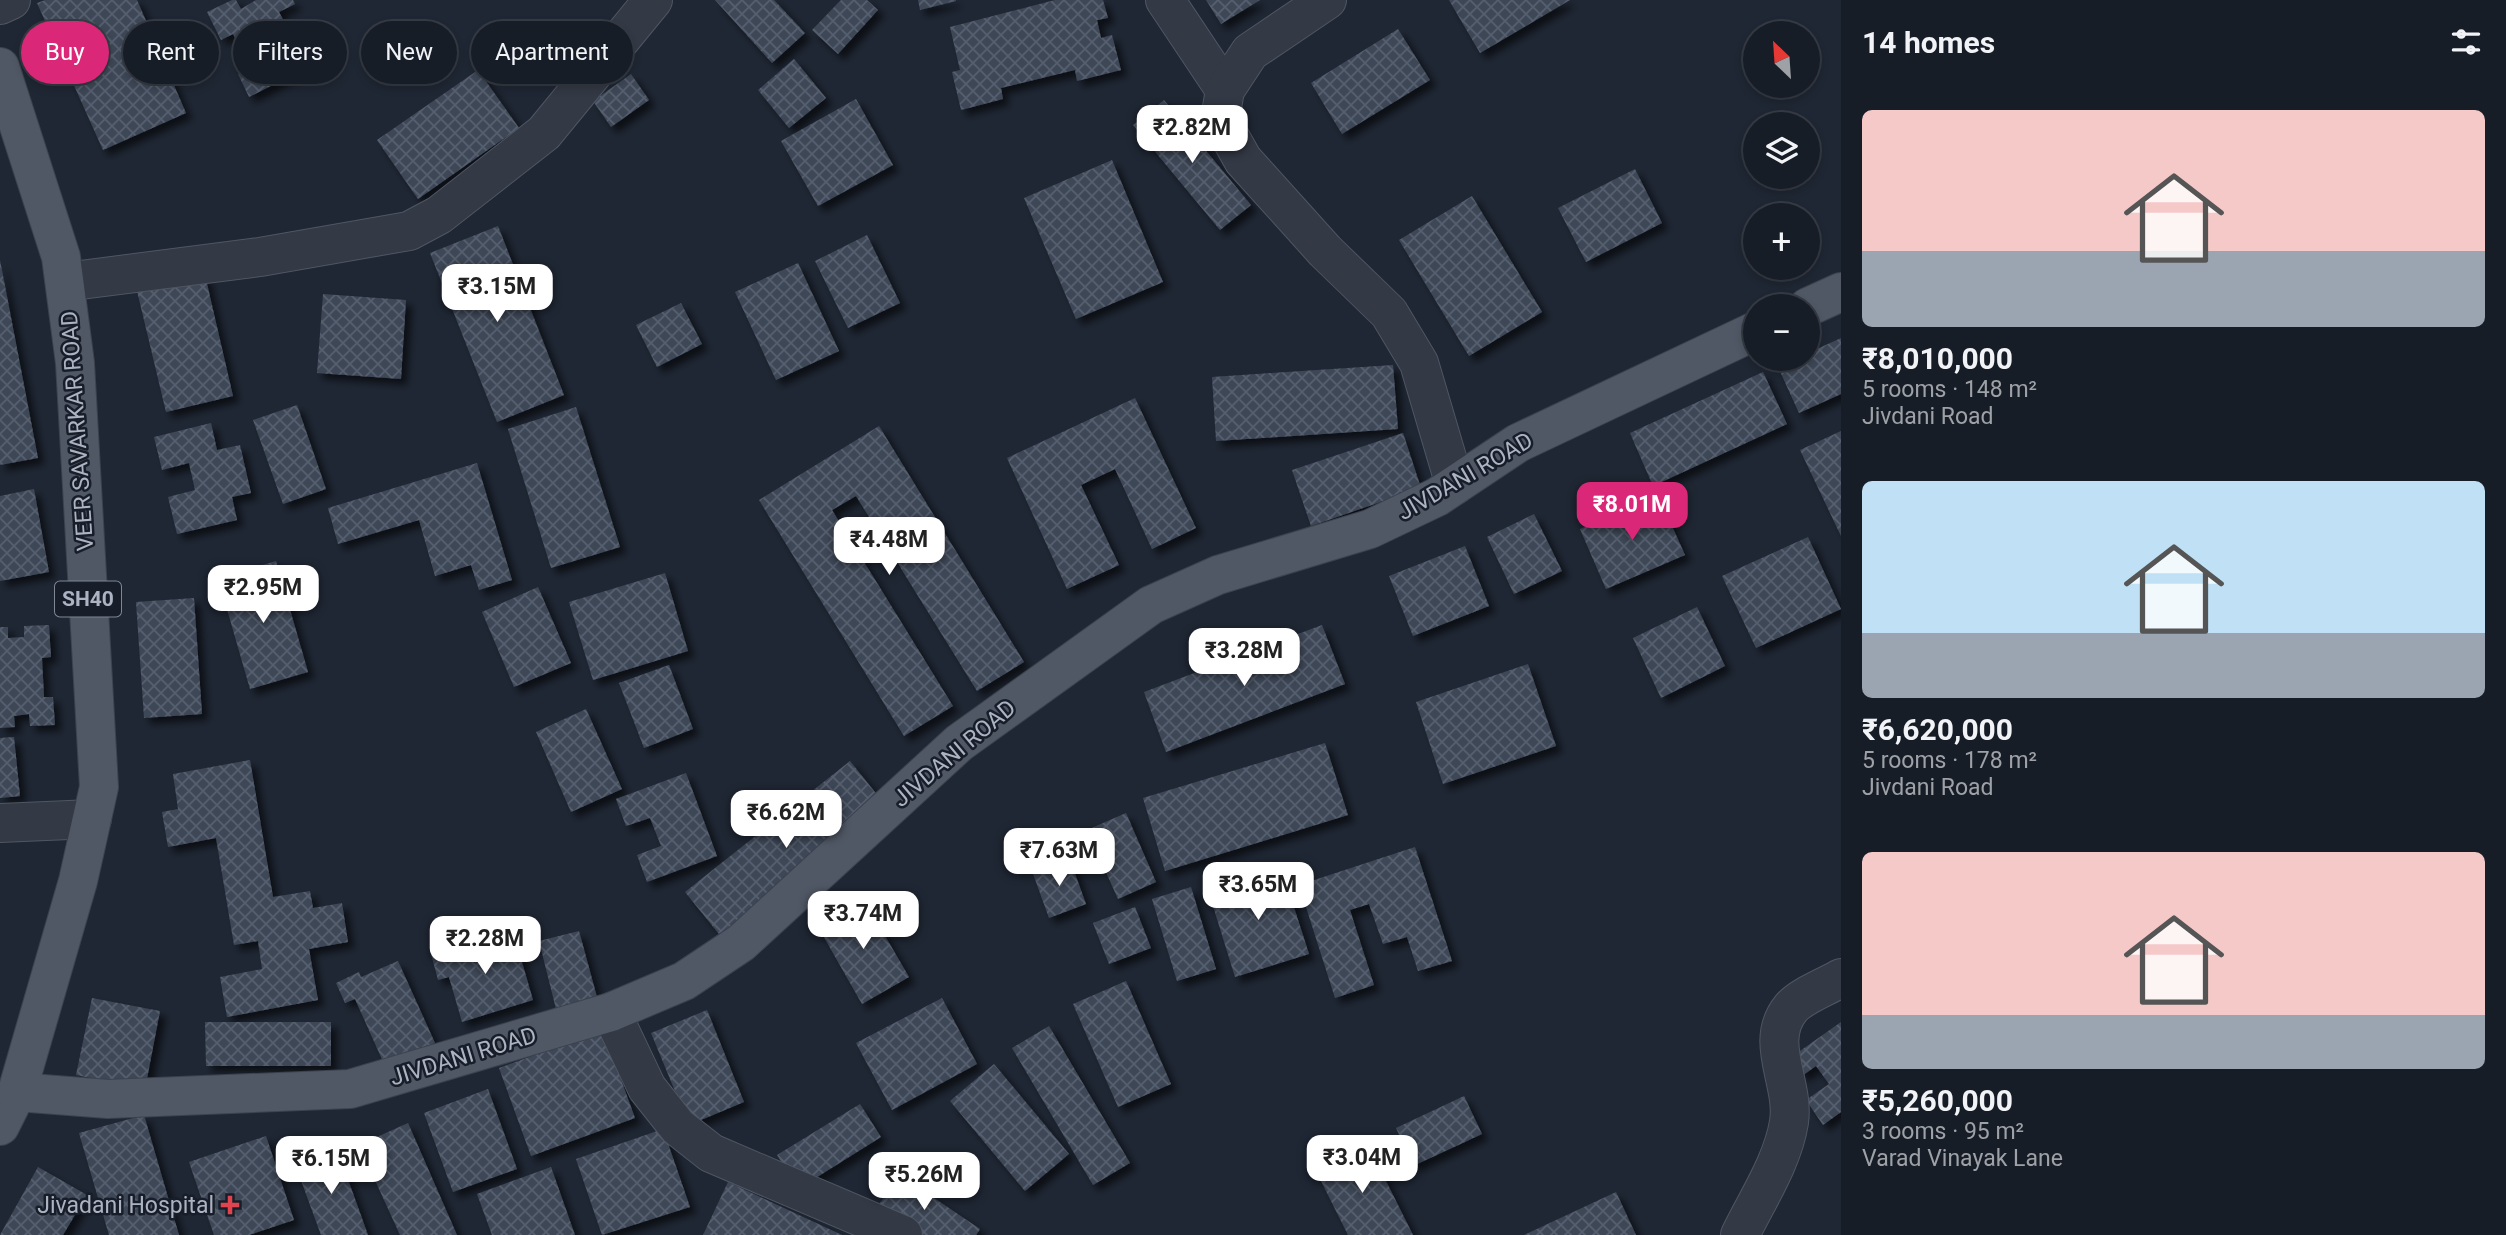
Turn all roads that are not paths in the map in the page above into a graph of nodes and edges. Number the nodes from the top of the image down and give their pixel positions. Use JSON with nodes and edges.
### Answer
{"nodes":[{"id":1,"x":11,"y":0,"type":"edge"},
{"id":2,"x":653,"y":0,"type":"edge"},
{"id":3,"x":1165,"y":0,"type":"edge"},
{"id":4,"x":1327,"y":0,"type":"edge"},
{"id":5,"x":0,"y":5,"type":"edge"},
{"id":6,"x":0,"y":67,"type":"edge"},
{"id":7,"x":1224,"y":90,"type":"junction"},
{"id":8,"x":65,"y":282,"type":"junction"},
{"id":9,"x":1841,"y":292,"type":"edge"},
{"id":10,"x":1820,"y":302,"type":"edge"},
{"id":11,"x":1743,"y":337,"type":"edge"},
{"id":12,"x":1455,"y":485,"type":"junction"},
{"id":13,"x":92,"y":819,"type":"junction"},
{"id":14,"x":0,"y":823,"type":"edge"},
{"id":15,"x":1841,"y":978,"type":"edge"},
{"id":16,"x":611,"y":1012,"type":"junction"},
{"id":17,"x":9,"y":1084,"type":"edge"},
{"id":18,"x":0,"y":1126,"type":"edge"},
{"id":19,"x":903,"y":1235,"type":"edge"},
{"id":20,"x":1740,"y":1235,"type":"edge"}],
"edges":[{"from":1,"to":5,"type":"street"},
{"from":2,"to":8,"type":"street"},
{"from":3,"to":7,"type":"street"},
{"from":4,"to":7,"type":"street"},
{"from":6,"to":8,"type":"main road","name":"VEER SAVARKAR ROAD","number":"SH40"},
{"from":7,"to":12,"type":"street"},
{"from":8,"to":13,"type":"main road","name":"VEER SAVARKAR ROAD","number":"SH40"},
{"from":9,"to":10,"type":"main road"},
{"from":11,"to":12,"type":"main road","name":"JIVDANI ROAD"},
{"from":12,"to":16,"type":"main road","name":"JIVDANI ROAD"},
{"from":13,"to":14,"type":"street"},
{"from":13,"to":17,"type":"main road","name":"VEER SAVARKAR ROAD","number":"SH40"},
{"from":15,"to":20,"type":"street"},
{"from":16,"to":17,"type":"main road","name":"JIVDANI ROAD"},
{"from":16,"to":19,"type":"street"},
{"from":17,"to":18,"type":"main road","name":"VEER SAVARKAR ROAD","number":"SH40"}]}
